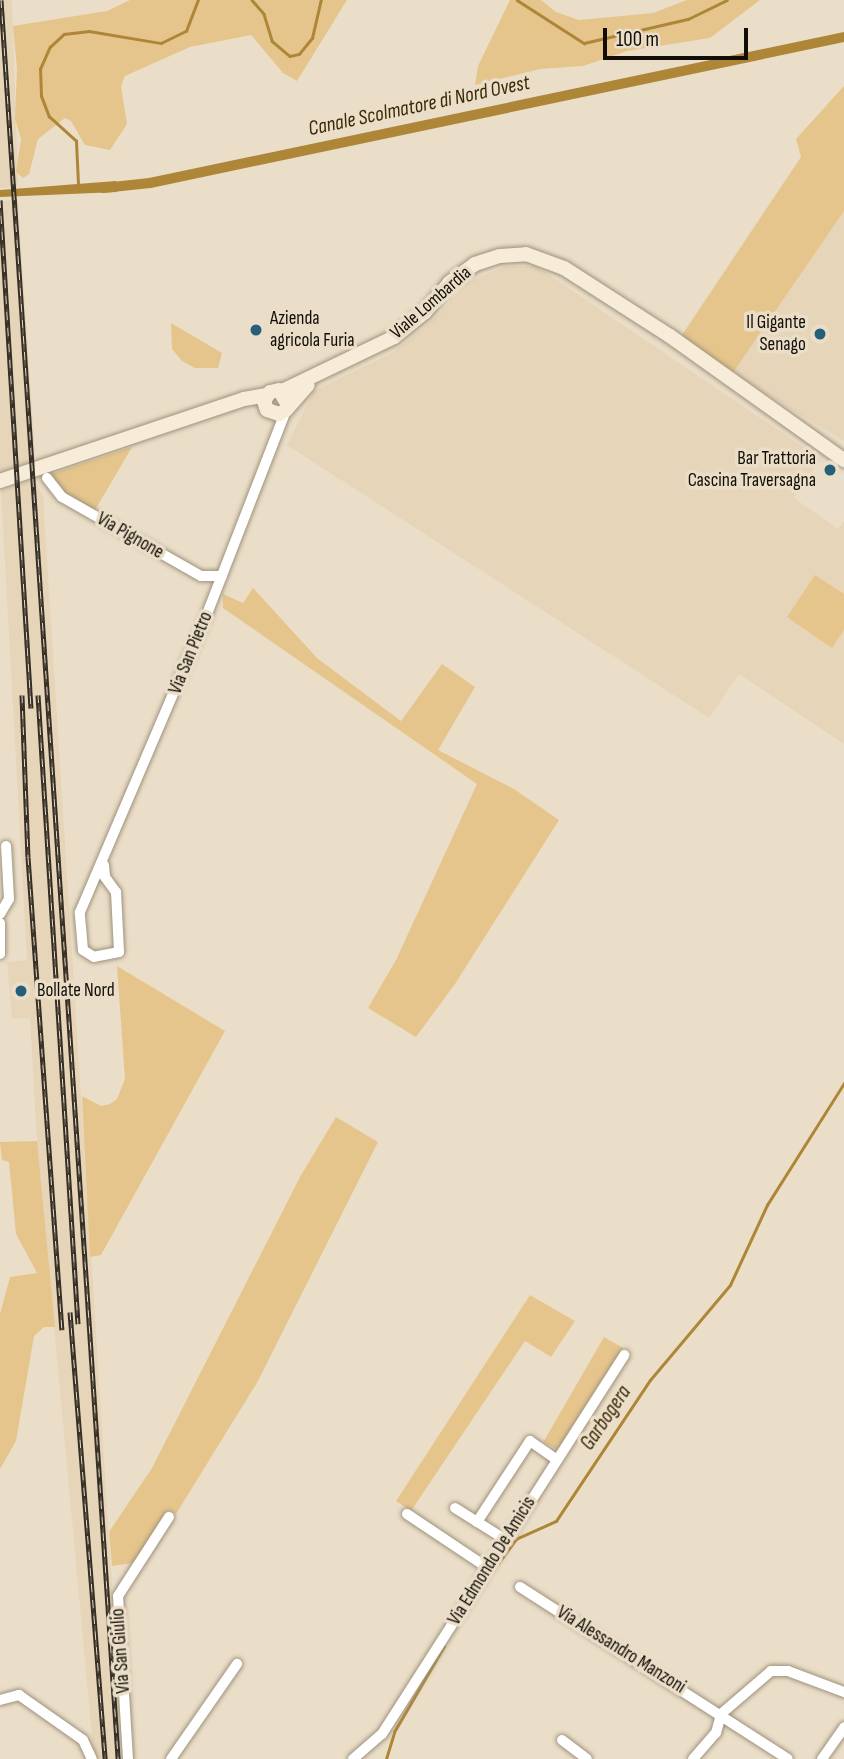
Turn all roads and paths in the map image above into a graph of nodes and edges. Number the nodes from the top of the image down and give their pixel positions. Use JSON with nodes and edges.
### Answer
{"nodes":[{"id":1,"x":285,"y":402,"type":"junction"},
{"id":2,"x":268,"y":406,"type":"junction"},
{"id":3,"x":276,"y":439,"type":"junction"},
{"id":4,"x":837,"y":449,"type":"edge"},
{"id":5,"x":844,"y":460,"type":"edge"},
{"id":6,"x":47,"y":478,"type":"dead end"},
{"id":7,"x":0,"y":481,"type":"edge"},
{"id":8,"x":222,"y":576,"type":"junction"},
{"id":9,"x":6,"y":846,"type":"dead end"},
{"id":10,"x":104,"y":865,"type":"junction"},
{"id":11,"x":0,"y":914,"type":"edge"},
{"id":12,"x":0,"y":923,"type":"edge"},
{"id":13,"x":0,"y":954,"type":"edge"},
{"id":14,"x":624,"y":1355,"type":"dead end"},
{"id":15,"x":557,"y":1460,"type":"junction"},
{"id":16,"x":455,"y":1508,"type":"dead end"},
{"id":17,"x":407,"y":1514,"type":"dead end"},
{"id":18,"x":169,"y":1517,"type":"dead end"},
{"id":19,"x":477,"y":1522,"type":"junction"},
{"id":20,"x":506,"y":1540,"type":"junction"},
{"id":21,"x":488,"y":1568,"type":"junction"},
{"id":22,"x":520,"y":1587,"type":"dead end"},
{"id":23,"x":237,"y":1664,"type":"dead end"},
{"id":24,"x":844,"y":1692,"type":"edge"},
{"id":25,"x":0,"y":1700,"type":"edge"},
{"id":26,"x":721,"y":1714,"type":"junction"},
{"id":27,"x":844,"y":1727,"type":"edge"},
{"id":28,"x":562,"y":1741,"type":"dead end"},
{"id":29,"x":92,"y":1759,"type":"edge"},
{"id":30,"x":128,"y":1759,"type":"edge"},
{"id":31,"x":171,"y":1759,"type":"edge"},
{"id":32,"x":353,"y":1759,"type":"edge"},
{"id":33,"x":587,"y":1759,"type":"edge"},
{"id":34,"x":694,"y":1759,"type":"edge"},
{"id":35,"x":788,"y":1759,"type":"edge"},
{"id":36,"x":822,"y":1759,"type":"edge"}],
"edges":[{"from":1,"to":2,"type":"street"},
{"from":1,"to":2,"type":"street"},
{"from":1,"to":3,"type":"street","name":"Via San Pietro"},
{"from":1,"to":4,"type":"street","name":"Viale Lombardia"},
{"from":2,"to":3,"type":"street"},
{"from":2,"to":7,"type":"street"},
{"from":3,"to":8,"type":"street","name":"Via San Pietro"},
{"from":4,"to":5,"type":"street","name":"Viale Lombardia"},
{"from":6,"to":8,"type":"street","name":"Via Pignone"},
{"from":8,"to":10,"type":"street","name":"Via San Pietro"},
{"from":9,"to":11,"type":"street"},
{"from":10,"to":10,"type":"street","name":"Via San Pietro"},
{"from":12,"to":13,"type":"street"},
{"from":14,"to":15,"type":"street","name":"Via Edmondo De Amicis"},
{"from":15,"to":19,"type":"street"},
{"from":15,"to":20,"type":"street","name":"Via Edmondo De Amicis"},
{"from":16,"to":19,"type":"street"},
{"from":17,"to":21,"type":"street"},
{"from":18,"to":30,"type":"street","name":"Via San Giulio"},
{"from":19,"to":20,"type":"street"},
{"from":20,"to":21,"type":"street","name":"Via Edmondo De Amicis"},
{"from":21,"to":32,"type":"street","name":"Via Edmondo De Amicis"},
{"from":22,"to":26,"type":"street","name":"Via Alessandro Manzoni"},
{"from":23,"to":31,"type":"street"},
{"from":24,"to":26,"type":"street"},
{"from":25,"to":29,"type":"street"},
{"from":26,"to":34,"type":"street"},
{"from":26,"to":35,"type":"street","name":"Via Alessandro Manzoni"},
{"from":27,"to":36,"type":"street"},
{"from":28,"to":33,"type":"street"}]}
